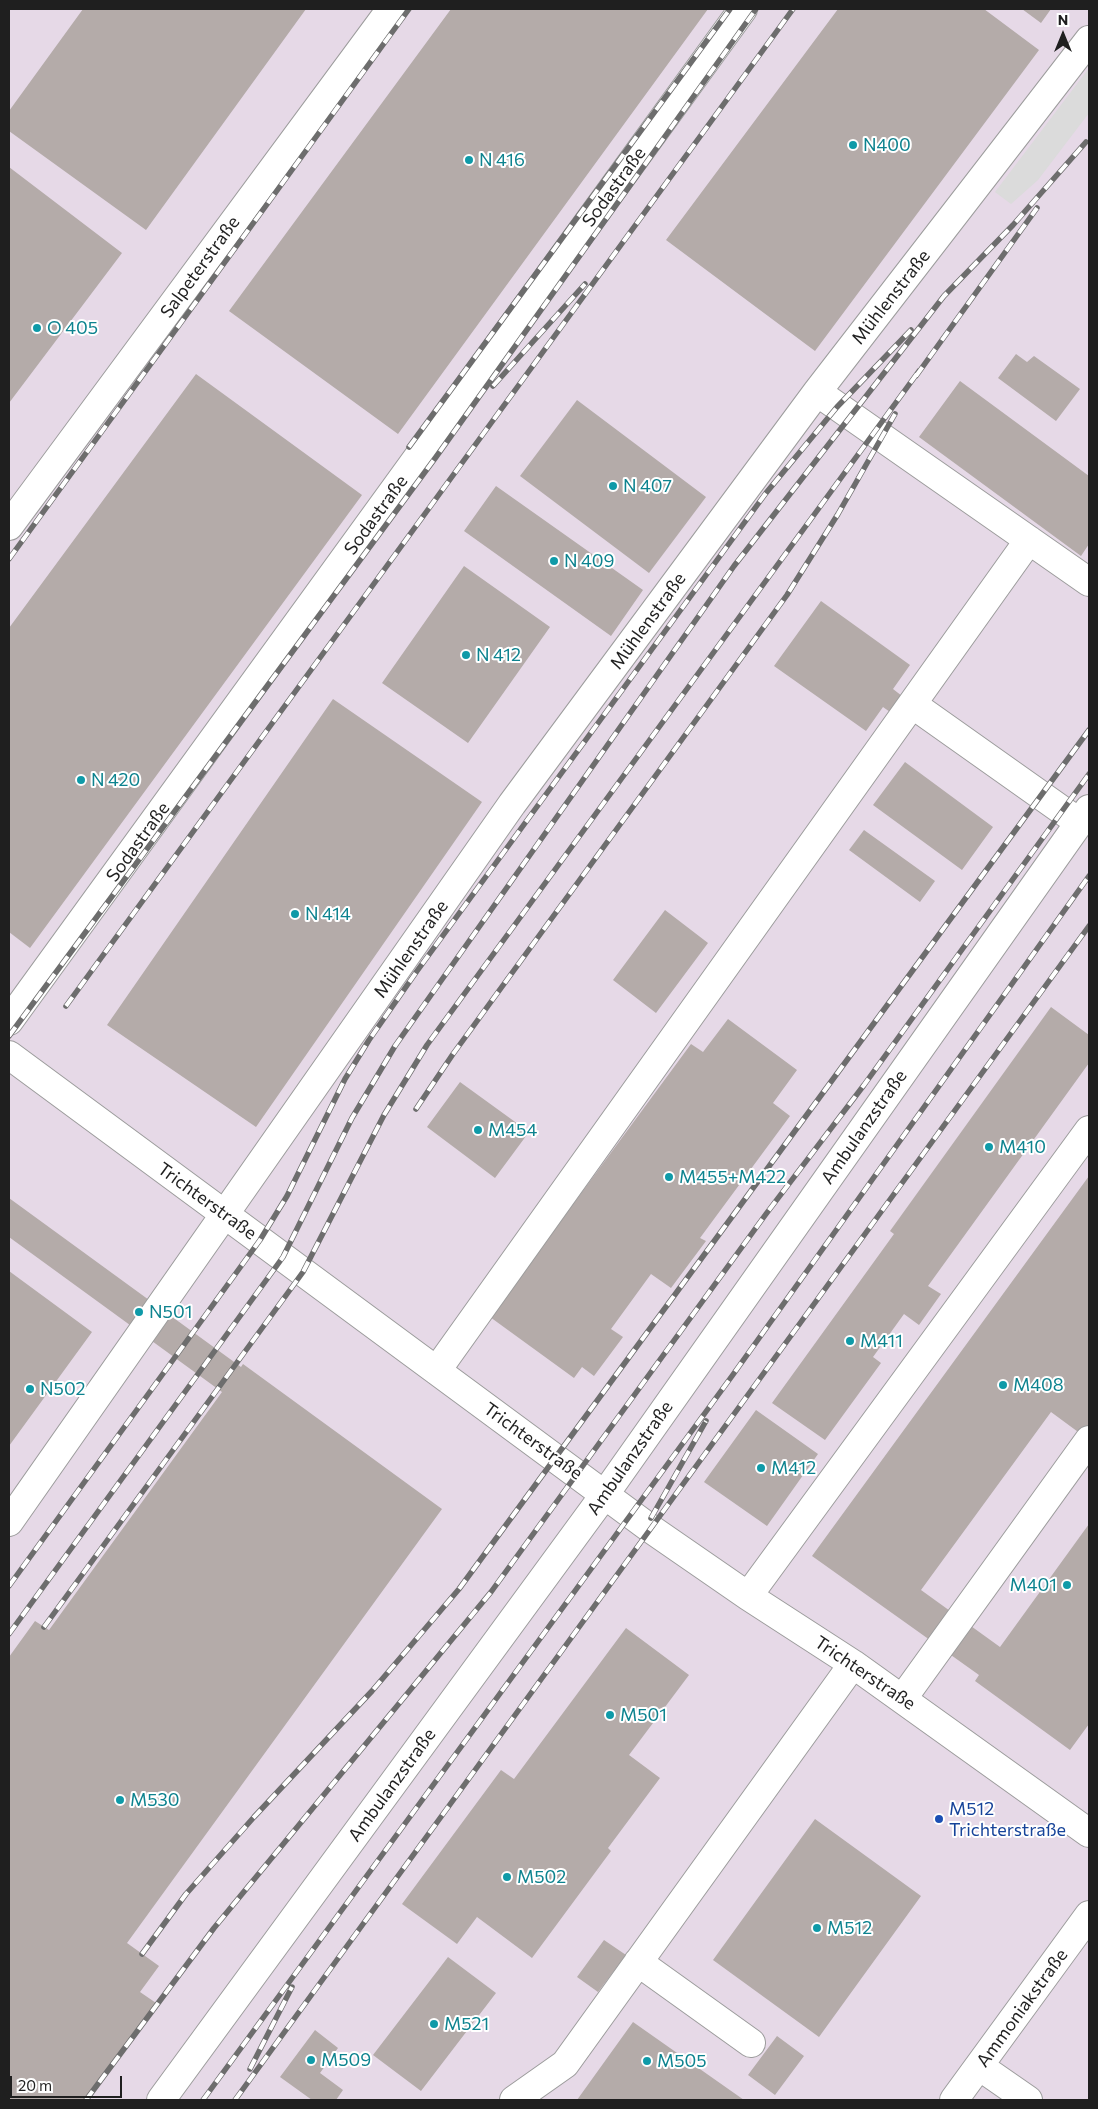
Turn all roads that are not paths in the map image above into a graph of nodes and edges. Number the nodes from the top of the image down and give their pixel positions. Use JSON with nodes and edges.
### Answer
{"nodes":[{"id":1,"x":391,"y":9,"type":"edge"},
{"id":2,"x":743,"y":9,"type":"edge"},
{"id":3,"x":1089,"y":40,"type":"edge"},
{"id":4,"x":817,"y":392,"type":"junction"},
{"id":5,"x":9,"y":526,"type":"edge"},
{"id":6,"x":1029,"y":540,"type":"junction"},
{"id":7,"x":1089,"y":582,"type":"edge"},
{"id":8,"x":912,"y":704,"type":"junction"},
{"id":9,"x":1084,"y":816,"type":"edge"},
{"id":10,"x":9,"y":1021,"type":"edge"},
{"id":11,"x":9,"y":1055,"type":"edge"},
{"id":12,"x":1089,"y":1130,"type":"edge"},
{"id":13,"x":225,"y":1214,"type":"junction"},
{"id":14,"x":437,"y":1370,"type":"junction"},
{"id":15,"x":1089,"y":1440,"type":"edge"},
{"id":16,"x":605,"y":1494,"type":"junction"},
{"id":17,"x":9,"y":1522,"type":"edge"},
{"id":18,"x":748,"y":1596,"type":"junction"},
{"id":19,"x":853,"y":1664,"type":"junction"},
{"id":20,"x":902,"y":1698,"type":"junction"},
{"id":21,"x":1089,"y":1833,"type":"edge"},
{"id":22,"x":1089,"y":1915,"type":"edge"},
{"id":23,"x":638,"y":1962,"type":"junction"},
{"id":24,"x":751,"y":2043,"type":"dead end"},
{"id":25,"x":979,"y":2066,"type":"junction"},
{"id":26,"x":161,"y":2100,"type":"edge"},
{"id":27,"x":514,"y":2100,"type":"edge"},
{"id":28,"x":954,"y":2100,"type":"edge"},
{"id":29,"x":1028,"y":2100,"type":"edge"}],
"edges":[{"from":1,"to":5,"type":"street","name":"Salpeterstraße"},
{"from":2,"to":10,"type":"street","name":"Sodastraße"},
{"from":3,"to":4,"type":"street","name":"Mühlenstraße"},
{"from":4,"to":6,"type":"street"},
{"from":4,"to":13,"type":"street","name":"Mühlenstraße"},
{"from":6,"to":7,"type":"street"},
{"from":6,"to":8,"type":"street"},
{"from":8,"to":9,"type":"street"},
{"from":8,"to":14,"type":"street"},
{"from":9,"to":16,"type":"street","name":"Ambulanzstraße"},
{"from":11,"to":13,"type":"street","name":"Trichterstraße"},
{"from":12,"to":18,"type":"street"},
{"from":13,"to":14,"type":"street","name":"Trichterstraße"},
{"from":13,"to":17,"type":"street","name":"Mühlenstraße"},
{"from":14,"to":16,"type":"street","name":"Trichterstraße"},
{"from":15,"to":20,"type":"street"},
{"from":16,"to":18,"type":"street","name":"Trichterstraße"},
{"from":16,"to":26,"type":"street","name":"Ambulanzstraße"},
{"from":18,"to":19,"type":"street","name":"Trichterstraße"},
{"from":19,"to":20,"type":"street","name":"Trichterstraße"},
{"from":19,"to":23,"type":"street"},
{"from":20,"to":21,"type":"street","name":"Trichterstraße"},
{"from":22,"to":25,"type":"street","name":"Ammoniakstraße"},
{"from":23,"to":24,"type":"street"},
{"from":23,"to":27,"type":"street"},
{"from":25,"to":28,"type":"street","name":"Ammoniakstraße"},
{"from":25,"to":29,"type":"street"}]}
